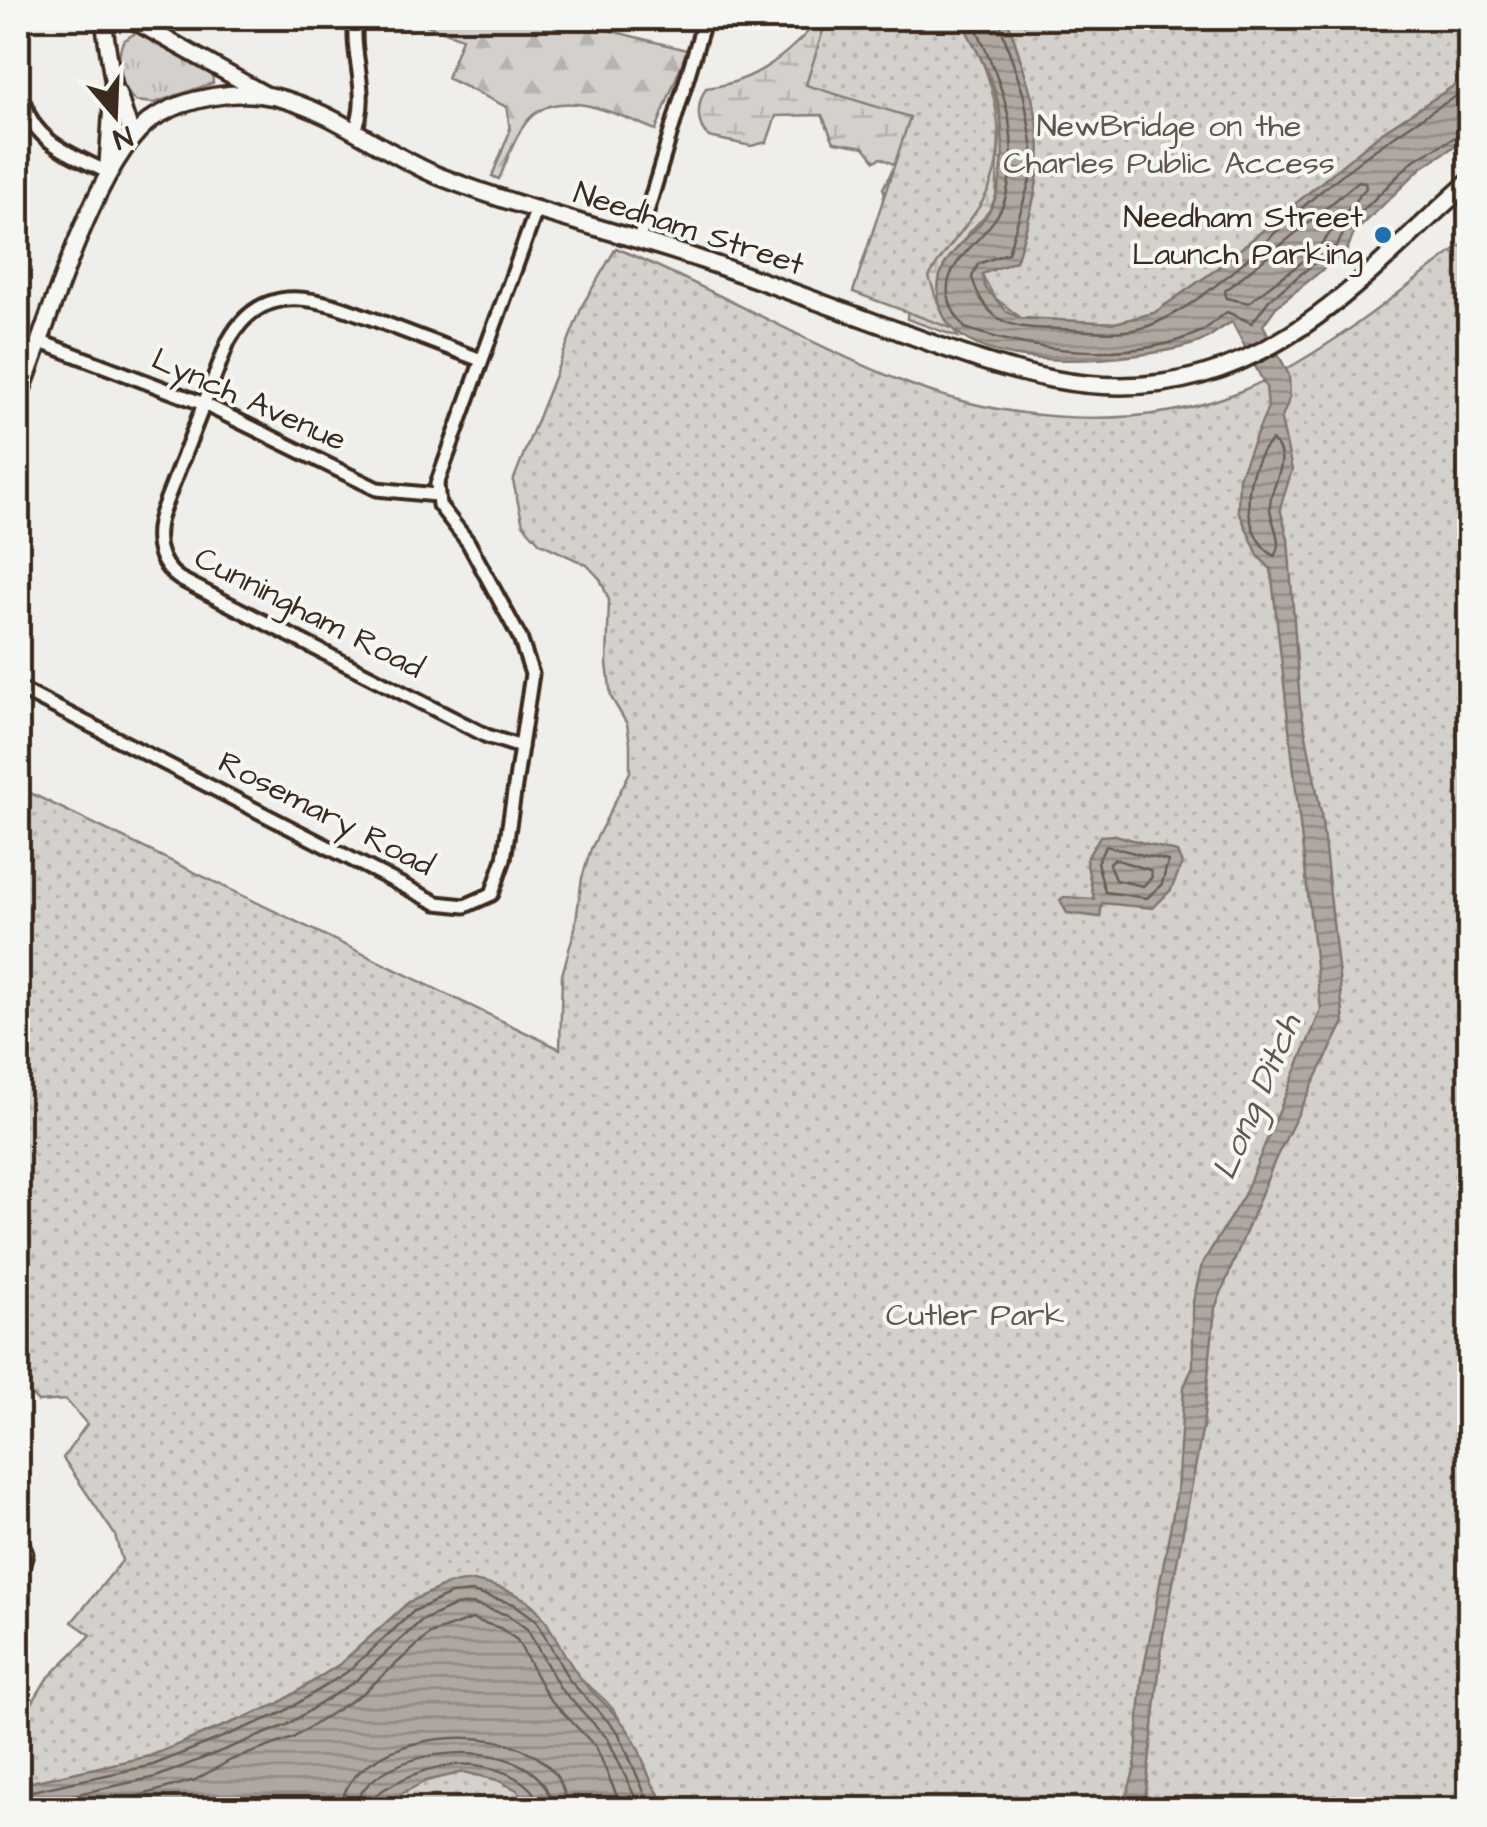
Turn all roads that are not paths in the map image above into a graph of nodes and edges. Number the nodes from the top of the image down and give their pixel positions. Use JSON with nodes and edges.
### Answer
{"nodes":[{"id":1,"x":103,"y":18,"type":"edge"},
{"id":2,"x":129,"y":18,"type":"edge"},
{"id":3,"x":356,"y":18,"type":"edge"},
{"id":4,"x":705,"y":18,"type":"edge"},
{"id":5,"x":112,"y":74,"type":"junction"},
{"id":6,"x":269,"y":96,"type":"junction"},
{"id":7,"x":25,"y":105,"type":"dead end"},
{"id":8,"x":354,"y":132,"type":"junction"},
{"id":9,"x":132,"y":136,"type":"junction"},
{"id":10,"x":107,"y":172,"type":"junction"},
{"id":11,"x":1470,"y":181,"type":"edge"},
{"id":12,"x":537,"y":208,"type":"junction"},
{"id":13,"x":639,"y":239,"type":"junction"},
{"id":14,"x":42,"y":342,"type":"junction"},
{"id":15,"x":482,"y":360,"type":"junction"},
{"id":16,"x":18,"y":399,"type":"edge"},
{"id":17,"x":204,"y":404,"type":"junction"},
{"id":18,"x":436,"y":495,"type":"junction"},
{"id":19,"x":18,"y":688,"type":"edge"},
{"id":20,"x":521,"y":747,"type":"junction"},
{"id":21,"x":18,"y":1532,"type":"edge"},
{"id":22,"x":18,"y":1582,"type":"edge"}],
"edges":[{"from":1,"to":5,"type":"street"},
{"from":2,"to":6,"type":"street"},
{"from":3,"to":8,"type":"street"},
{"from":4,"to":13,"type":"street"},
{"from":5,"to":9,"type":"street"},
{"from":5,"to":10,"type":"street"},
{"from":6,"to":8,"type":"main road","name":"Needham Street"},
{"from":6,"to":9,"type":"main road","name":"Needham Street"},
{"from":7,"to":10,"type":"street"},
{"from":8,"to":12,"type":"main road","name":"Needham Street"},
{"from":9,"to":10,"type":"main road","name":"Needham Street"},
{"from":10,"to":14,"type":"main road","name":"Needham Street"},
{"from":11,"to":13,"type":"main road","name":"Needham Street"},
{"from":12,"to":13,"type":"main road","name":"Needham Street"},
{"from":12,"to":15,"type":"street"},
{"from":14,"to":16,"type":"main road","name":"Needham Street"},
{"from":14,"to":17,"type":"street","name":"Lynch Avenue"},
{"from":15,"to":17,"type":"street","name":"Cunningham Road"},
{"from":15,"to":18,"type":"street"},
{"from":17,"to":18,"type":"street","name":"Lynch Avenue"},
{"from":17,"to":20,"type":"street","name":"Cunningham Road"},
{"from":18,"to":20,"type":"street","name":"Rosemary Road"},
{"from":19,"to":20,"type":"street","name":"Rosemary Road"},
{"from":21,"to":22,"type":"street"}]}
